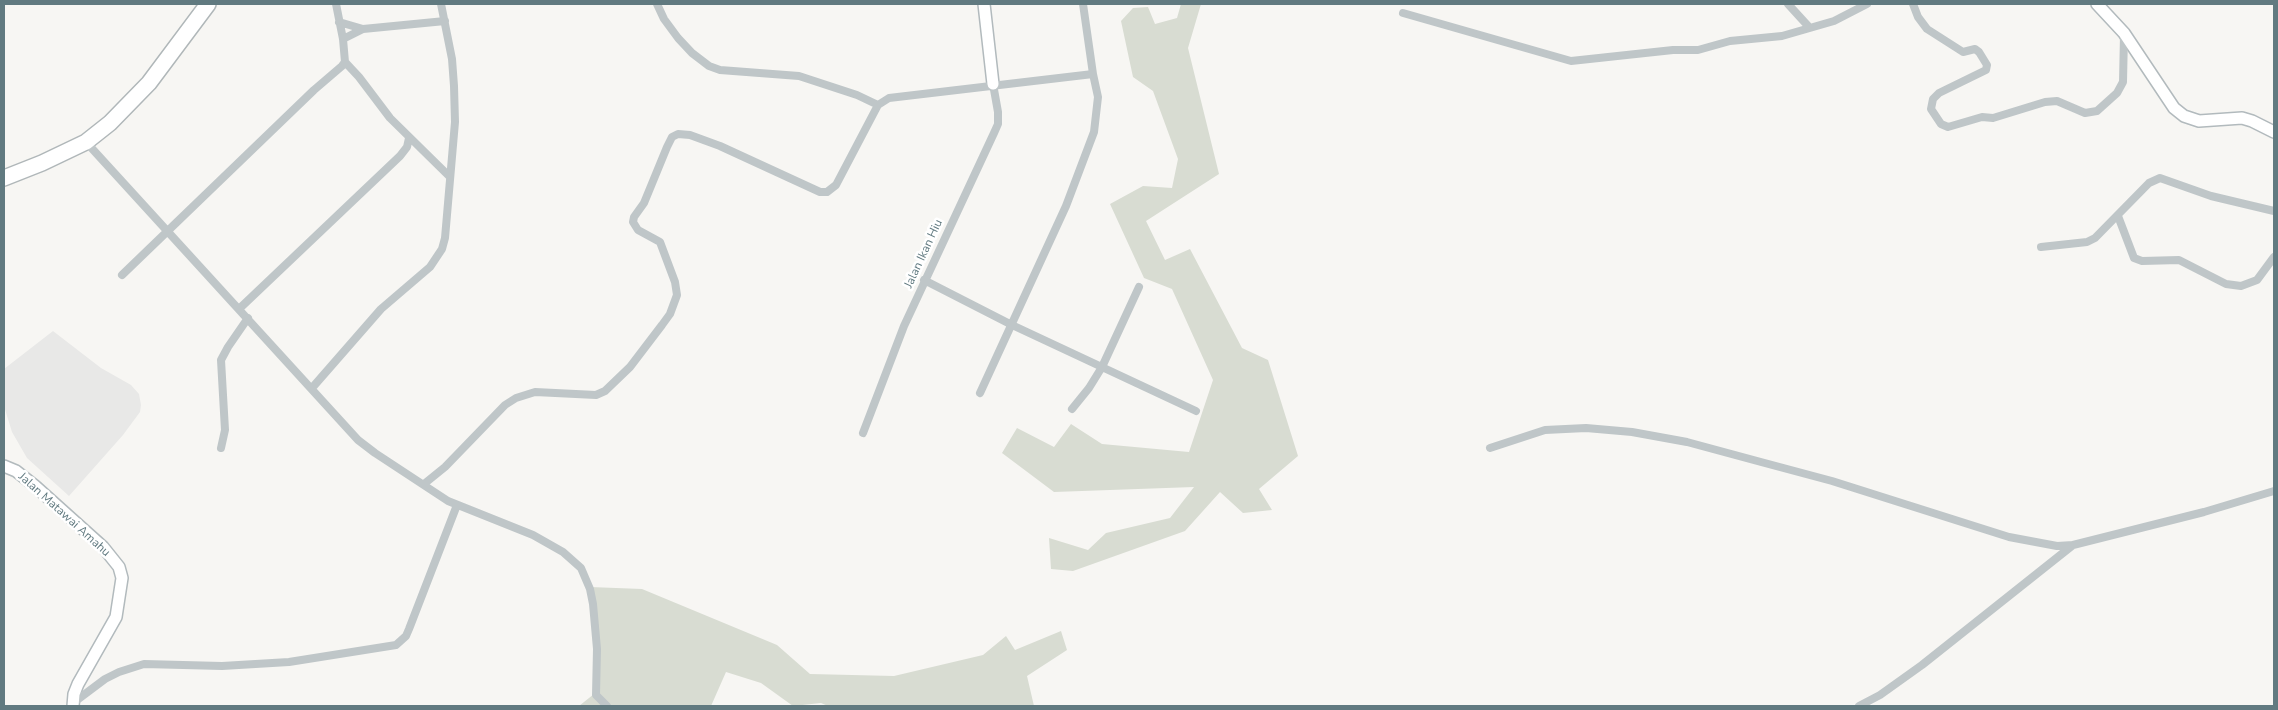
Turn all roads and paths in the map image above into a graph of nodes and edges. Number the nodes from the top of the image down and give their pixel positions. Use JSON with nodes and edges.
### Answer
{"nodes":[{"id":1,"x":208,"y":4,"type":"edge"},
{"id":2,"x":336,"y":4,"type":"edge"},
{"id":3,"x":441,"y":4,"type":"edge"},
{"id":4,"x":657,"y":4,"type":"edge"},
{"id":5,"x":984,"y":4,"type":"edge"},
{"id":6,"x":1083,"y":4,"type":"edge"},
{"id":7,"x":1788,"y":4,"type":"edge"},
{"id":8,"x":1867,"y":4,"type":"edge"},
{"id":9,"x":1913,"y":4,"type":"edge"},
{"id":10,"x":2097,"y":4,"type":"edge"},
{"id":11,"x":1403,"y":12,"type":"dead end"},
{"id":12,"x":444,"y":21,"type":"junction"},
{"id":13,"x":339,"y":22,"type":"junction"},
{"id":14,"x":1809,"y":27,"type":"junction"},
{"id":15,"x":363,"y":30,"type":"junction"},
{"id":16,"x":2124,"y":33,"type":"junction"},
{"id":17,"x":343,"y":39,"type":"junction"},
{"id":18,"x":345,"y":62,"type":"junction"},
{"id":19,"x":1093,"y":74,"type":"junction"},
{"id":20,"x":993,"y":84,"type":"junction"},
{"id":21,"x":878,"y":105,"type":"junction"},
{"id":22,"x":2274,"y":132,"type":"edge"},
{"id":23,"x":409,"y":138,"type":"junction"},
{"id":24,"x":86,"y":142,"type":"junction"},
{"id":25,"x":450,"y":177,"type":"junction"},
{"id":26,"x":4,"y":178,"type":"edge"},
{"id":27,"x":2274,"y":211,"type":"edge"},
{"id":28,"x":2118,"y":216,"type":"junction"},
{"id":29,"x":168,"y":232,"type":"junction"},
{"id":30,"x":2041,"y":246,"type":"dead end"},
{"id":31,"x":2274,"y":257,"type":"edge"},
{"id":32,"x":122,"y":274,"type":"dead end"},
{"id":33,"x":924,"y":280,"type":"junction"},
{"id":34,"x":1138,"y":287,"type":"dead end"},
{"id":35,"x":239,"y":309,"type":"junction"},
{"id":36,"x":248,"y":318,"type":"junction"},
{"id":37,"x":1012,"y":325,"type":"junction"},
{"id":38,"x":1102,"y":367,"type":"junction"},
{"id":39,"x":312,"y":388,"type":"junction"},
{"id":40,"x":980,"y":393,"type":"dead end"},
{"id":41,"x":1072,"y":410,"type":"dead end"},
{"id":42,"x":1196,"y":411,"type":"dead end"},
{"id":43,"x":862,"y":433,"type":"dead end"},
{"id":44,"x":221,"y":448,"type":"dead end"},
{"id":45,"x":1490,"y":448,"type":"dead end"},
{"id":46,"x":4,"y":466,"type":"edge"},
{"id":47,"x":424,"y":484,"type":"junction"},
{"id":48,"x":2274,"y":490,"type":"edge"},
{"id":49,"x":457,"y":505,"type":"junction"},
{"id":50,"x":2073,"y":545,"type":"junction"},
{"id":51,"x":73,"y":704,"type":"edge"},
{"id":52,"x":607,"y":706,"type":"edge"},
{"id":53,"x":1859,"y":706,"type":"edge"}],
"edges":[{"from":1,"to":24,"type":"highway"},
{"from":2,"to":13,"type":"street"},
{"from":3,"to":12,"type":"street"},
{"from":4,"to":21,"type":"street"},
{"from":5,"to":20,"type":"street"},
{"from":6,"to":19,"type":"street"},
{"from":7,"to":14,"type":"street"},
{"from":8,"to":14,"type":"street"},
{"from":9,"to":16,"type":"street"},
{"from":10,"to":16,"type":"street"},
{"from":11,"to":14,"type":"street"},
{"from":12,"to":15,"type":"street"},
{"from":12,"to":25,"type":"street"},
{"from":13,"to":15,"type":"street"},
{"from":13,"to":17,"type":"street"},
{"from":15,"to":17,"type":"street"},
{"from":16,"to":22,"type":"street"},
{"from":17,"to":18,"type":"street"},
{"from":18,"to":23,"type":"street"},
{"from":18,"to":29,"type":"street"},
{"from":19,"to":20,"type":"street"},
{"from":19,"to":37,"type":"street"},
{"from":20,"to":21,"type":"street"},
{"from":20,"to":33,"type":"street","name":"Jalan Ikan Hiu"},
{"from":21,"to":47,"type":"street"},
{"from":23,"to":25,"type":"street"},
{"from":23,"to":35,"type":"street"},
{"from":24,"to":26,"type":"highway"},
{"from":24,"to":29,"type":"street"},
{"from":25,"to":39,"type":"street"},
{"from":27,"to":28,"type":"street"},
{"from":28,"to":30,"type":"street"},
{"from":28,"to":31,"type":"street"},
{"from":29,"to":32,"type":"street"},
{"from":29,"to":35,"type":"street"},
{"from":33,"to":37,"type":"street"},
{"from":33,"to":43,"type":"street","name":"Jalan Ikan Hiu"},
{"from":34,"to":38,"type":"street"},
{"from":35,"to":36,"type":"street"},
{"from":36,"to":39,"type":"street"},
{"from":36,"to":44,"type":"street"},
{"from":37,"to":38,"type":"street"},
{"from":37,"to":40,"type":"street"},
{"from":38,"to":41,"type":"street"},
{"from":38,"to":42,"type":"street"},
{"from":39,"to":47,"type":"street"},
{"from":45,"to":50,"type":"street"},
{"from":46,"to":51,"type":"street","name":"Jalan Matawai Amahu"},
{"from":47,"to":49,"type":"street"},
{"from":48,"to":50,"type":"street"},
{"from":49,"to":51,"type":"street"},
{"from":49,"to":52,"type":"street"},
{"from":50,"to":53,"type":"street"}]}
